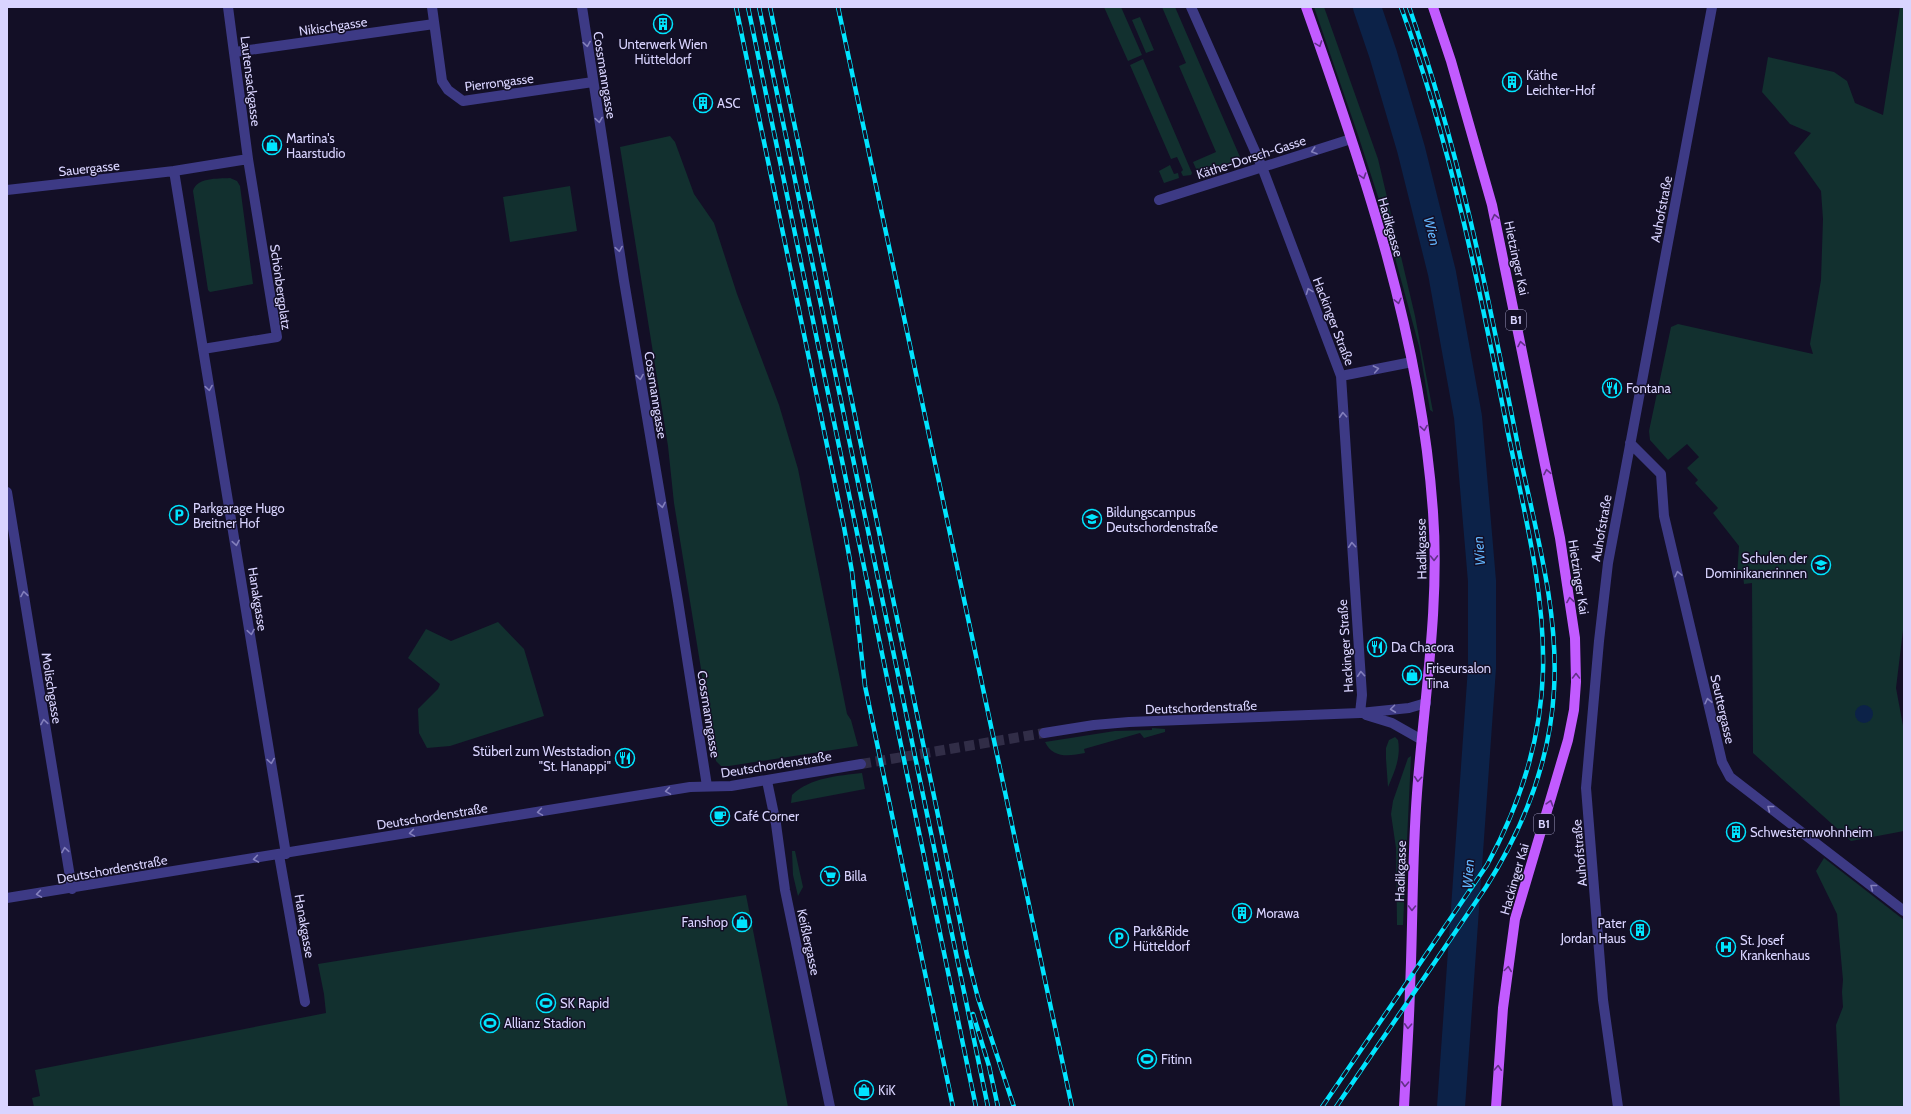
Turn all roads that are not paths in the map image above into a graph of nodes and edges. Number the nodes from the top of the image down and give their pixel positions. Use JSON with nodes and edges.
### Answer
{"nodes":[{"id":1,"x":228,"y":7,"type":"edge"},
{"id":2,"x":432,"y":7,"type":"edge"},
{"id":3,"x":582,"y":7,"type":"edge"},
{"id":4,"x":1191,"y":7,"type":"edge"},
{"id":5,"x":1306,"y":7,"type":"edge"},
{"id":6,"x":1432,"y":7,"type":"edge"},
{"id":7,"x":1712,"y":7,"type":"edge"},
{"id":8,"x":434,"y":24,"type":"junction"},
{"id":9,"x":235,"y":52,"type":"junction"},
{"id":10,"x":593,"y":82,"type":"junction"},
{"id":11,"x":1351,"y":139,"type":"junction"},
{"id":12,"x":248,"y":159,"type":"junction"},
{"id":13,"x":1262,"y":168,"type":"junction"},
{"id":14,"x":174,"y":171,"type":"junction"},
{"id":15,"x":7,"y":190,"type":"edge"},
{"id":16,"x":1159,"y":200,"type":"dead end"},
{"id":17,"x":203,"y":349,"type":"junction"},
{"id":18,"x":1412,"y":362,"type":"junction"},
{"id":19,"x":1341,"y":376,"type":"junction"},
{"id":20,"x":1630,"y":443,"type":"junction"},
{"id":21,"x":7,"y":492,"type":"edge"},
{"id":22,"x":1575,"y":638,"type":"joint"},
{"id":23,"x":1426,"y":703,"type":"junction"},
{"id":24,"x":1360,"y":713,"type":"junction"},
{"id":25,"x":1044,"y":733,"type":"tunnel mouth"},
{"id":26,"x":1422,"y":740,"type":"junction"},
{"id":27,"x":861,"y":764,"type":"tunnel mouth"},
{"id":28,"x":767,"y":781,"type":"junction"},
{"id":29,"x":707,"y":786,"type":"junction"},
{"id":30,"x":283,"y":854,"type":"junction"},
{"id":31,"x":72,"y":889,"type":"junction"},
{"id":32,"x":7,"y":898,"type":"edge"},
{"id":33,"x":1904,"y":911,"type":"edge"},
{"id":34,"x":304,"y":1002,"type":"dead end"},
{"id":35,"x":830,"y":1107,"type":"edge"},
{"id":36,"x":1404,"y":1107,"type":"edge"},
{"id":37,"x":1496,"y":1107,"type":"edge"},
{"id":38,"x":1618,"y":1107,"type":"edge"}],
"edges":[{"from":1,"to":9,"type":"street","name":"Lautensackgasse"},
{"from":2,"to":8,"type":"street","name":"Pierrongasse"},
{"from":3,"to":10,"type":"street","name":"Cossmanngasse","one_way":true},
{"from":4,"to":13,"type":"street","name":"Hackinger Straße"},
{"from":5,"to":11,"type":"main road","name":"Hadikgasse","one_way":true},
{"from":22,"to":6,"type":"main road","name":"Hietzinger Kai","number":"B1","one_way":true},
{"from":7,"to":20,"type":"street","name":"Auhofstraße"},
{"from":8,"to":9,"type":"street","name":"Nikischgasse"},
{"from":8,"to":10,"type":"street","name":"Pierrongasse"},
{"from":9,"to":12,"type":"street","name":"Lautensackgasse"},
{"from":10,"to":29,"type":"street","name":"Cossmanngasse","one_way":true},
{"from":11,"to":13,"type":"street","name":"Käthe-Dorsch-Gasse","one_way":true},
{"from":11,"to":18,"type":"main road","name":"Hadikgasse","one_way":true},
{"from":12,"to":14,"type":"street"},
{"from":12,"to":17,"type":"street","name":"Schönbergplatz"},
{"from":13,"to":16,"type":"street","name":"Käthe-Dorsch-Gasse"},
{"from":19,"to":13,"type":"street","name":"Hackinger Straße","one_way":true},
{"from":14,"to":15,"type":"street","name":"Sauergasse"},
{"from":14,"to":17,"type":"street"},
{"from":17,"to":30,"type":"street","name":"Hanakgasse","one_way":true},
{"from":19,"to":18,"type":"street","one_way":true},
{"from":18,"to":23,"type":"main road","name":"Hadikgasse","one_way":true},
{"from":24,"to":19,"type":"street","name":"Hackinger Straße","one_way":true},
{"from":33,"to":20,"type":"street","name":"Seuttergasse","one_way":true},
{"from":20,"to":38,"type":"street","name":"Auhofstraße"},
{"from":31,"to":21,"type":"street","name":"Molischgasse","one_way":true},
{"from":37,"to":22,"type":"main road","name":"Hackinger Kai","number":"B1","one_way":true},
{"from":23,"to":24,"type":"street","name":"Deutschordenstraße","one_way":true},
{"from":23,"to":26,"type":"main road","name":"Hadikgasse"},
{"from":24,"to":25,"type":"street","name":"Deutschordenstraße"},
{"from":24,"to":26,"type":"street","name":"Deutschordenstraße"},
{"from":26,"to":36,"type":"main road","name":"Hadikgasse","one_way":true},
{"from":27,"to":28,"type":"street","name":"Deutschordenstraße"},
{"from":28,"to":29,"type":"street","name":"Deutschordenstraße"},
{"from":28,"to":35,"type":"street","name":"Keißlergasse"},
{"from":29,"to":30,"type":"street","name":"Deutschordenstraße","one_way":true},
{"from":30,"to":31,"type":"street","name":"Deutschordenstraße","one_way":true},
{"from":30,"to":34,"type":"street","name":"Hanakgasse"},
{"from":31,"to":32,"type":"street","name":"Deutschordenstraße","one_way":true}]}
